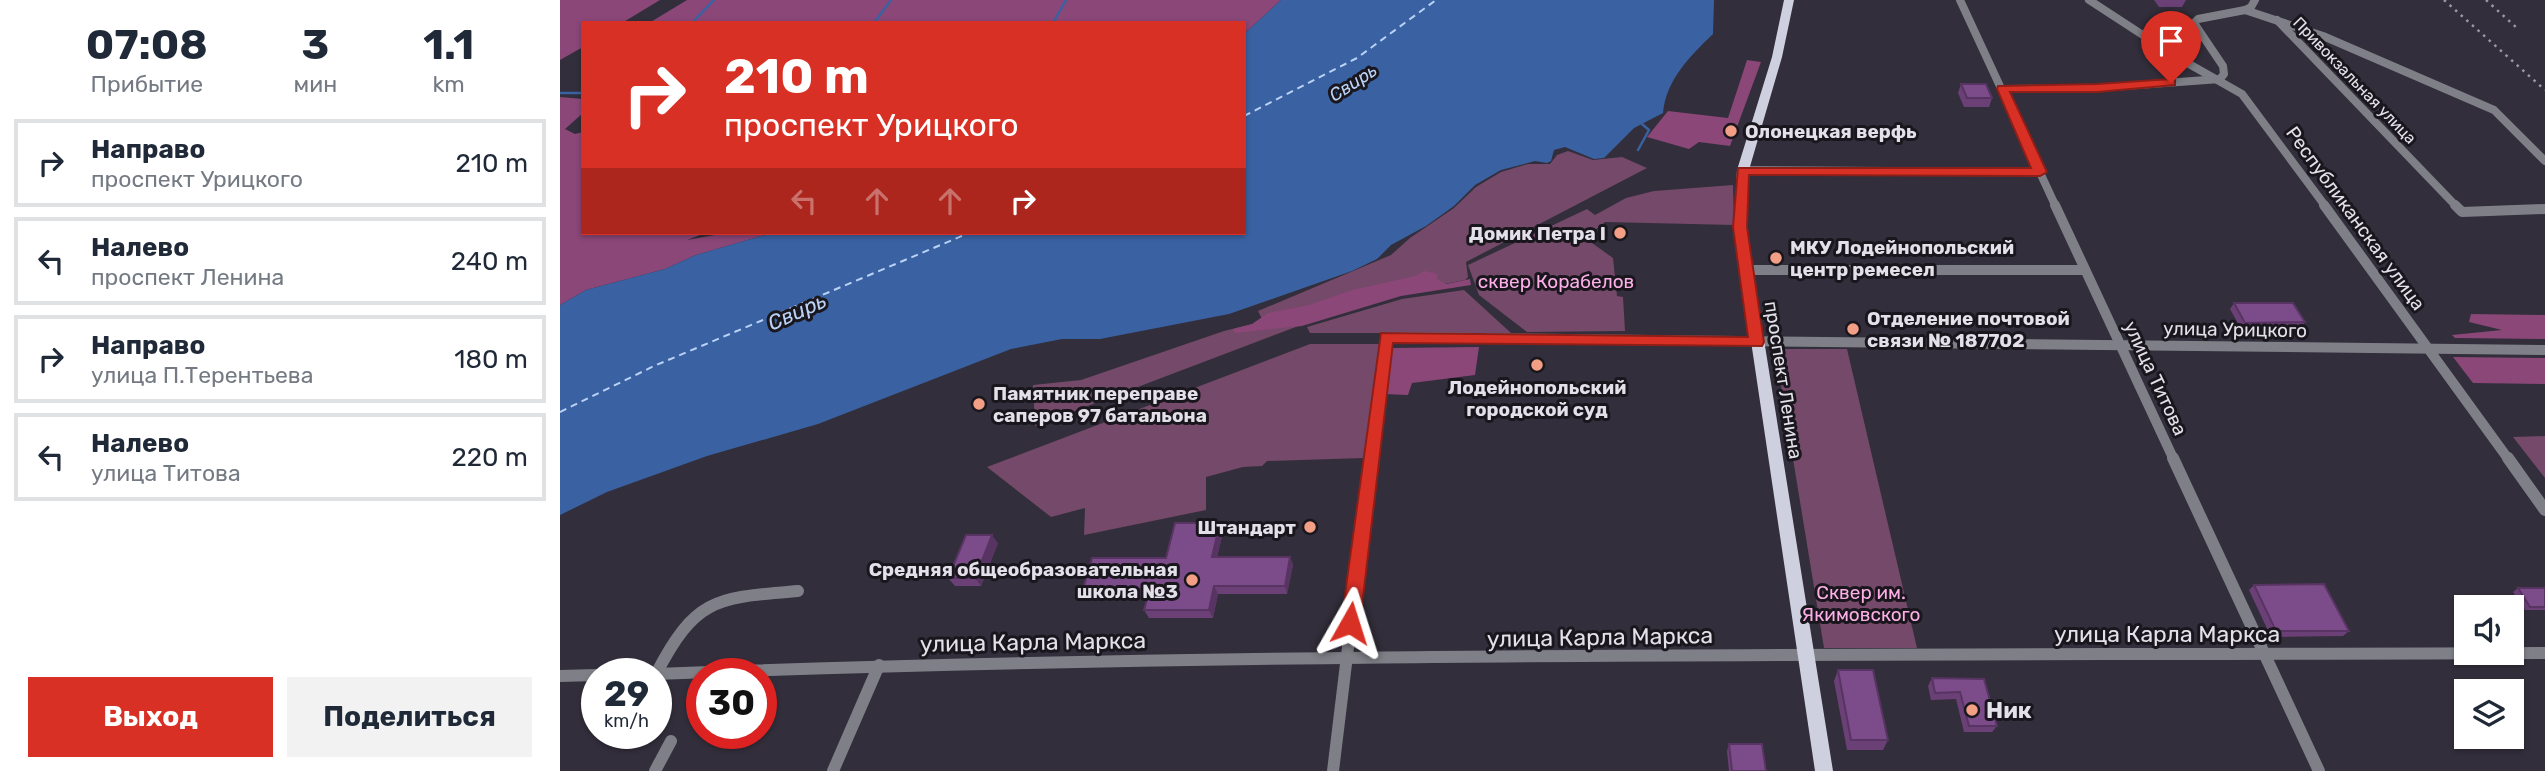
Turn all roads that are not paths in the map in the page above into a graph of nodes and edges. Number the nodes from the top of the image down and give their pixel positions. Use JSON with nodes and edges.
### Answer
{"nodes":[{"id":1,"x":1789,"y":0,"type":"edge"},
{"id":2,"x":1960,"y":0,"type":"edge"},
{"id":3,"x":2089,"y":0,"type":"edge"},
{"id":4,"x":2255,"y":0,"type":"edge"},
{"id":5,"x":2245,"y":10,"type":"junction"},
{"id":6,"x":2275,"y":18,"type":"junction"},
{"id":7,"x":2220,"y":79,"type":"junction"},
{"id":8,"x":2003,"y":89,"type":"junction"},
{"id":9,"x":2545,"y":161,"type":"edge"},
{"id":10,"x":1743,"y":170,"type":"junction"},
{"id":11,"x":2040,"y":172,"type":"junction"},
{"id":12,"x":2545,"y":209,"type":"edge"},
{"id":13,"x":1746,"y":270,"type":"junction"},
{"id":14,"x":2085,"y":270,"type":"junction"},
{"id":15,"x":1756,"y":342,"type":"junction"},
{"id":16,"x":2122,"y":345,"type":"junction"},
{"id":17,"x":2430,"y":349,"type":"junction"},
{"id":18,"x":2545,"y":350,"type":"edge"},
{"id":19,"x":2545,"y":510,"type":"edge"},
{"id":20,"x":798,"y":591,"type":"dead end"},
{"id":21,"x":2545,"y":653,"type":"edge"},
{"id":22,"x":2264,"y":654,"type":"junction"},
{"id":23,"x":1807,"y":656,"type":"junction"},
{"id":24,"x":665,"y":658,"type":"edge"},
{"id":25,"x":1346,"y":659,"type":"junction"},
{"id":26,"x":878,"y":665,"type":"junction"},
{"id":27,"x":672,"y":673,"type":"edge"},
{"id":28,"x":581,"y":675,"type":"edge"},
{"id":29,"x":560,"y":676,"type":"edge"},
{"id":30,"x":666,"y":749,"type":"edge"},
{"id":31,"x":654,"y":771,"type":"edge"},
{"id":32,"x":833,"y":771,"type":"edge"},
{"id":33,"x":1333,"y":771,"type":"edge"},
{"id":34,"x":1824,"y":771,"type":"edge"},
{"id":35,"x":2319,"y":771,"type":"edge"}],
"edges":[{"from":1,"to":10,"type":"main road","name":"проспект Ленина"},
{"from":2,"to":8,"type":"street","name":"улица Титова"},
{"from":3,"to":7,"type":"street","name":"Республиканская улица"},
{"from":4,"to":5,"type":"street"},
{"from":5,"to":6,"type":"street"},
{"from":5,"to":7,"type":"street"},
{"from":6,"to":9,"type":"street","name":"Привокзальная улица"},
{"from":6,"to":12,"type":"street","name":"Привокзальная улица"},
{"from":7,"to":8,"type":"street"},
{"from":7,"to":17,"type":"street","name":"Республиканская улица"},
{"from":8,"to":11,"type":"street","name":"улица Титова"},
{"from":10,"to":11,"type":"street"},
{"from":10,"to":13,"type":"main road","name":"проспект Ленина"},
{"from":11,"to":14,"type":"street","name":"улица Титова"},
{"from":13,"to":14,"type":"street"},
{"from":13,"to":15,"type":"main road","name":"проспект Ленина"},
{"from":14,"to":16,"type":"street","name":"улица Титова"},
{"from":15,"to":16,"type":"street","name":"улица Урицкого"},
{"from":15,"to":23,"type":"main road","name":"проспект Ленина"},
{"from":15,"to":25,"type":"street","name":"улица Урицкого"},
{"from":16,"to":17,"type":"street","name":"улица Урицкого"},
{"from":16,"to":22,"type":"street","name":"улица Титова"},
{"from":17,"to":18,"type":"street","name":"улица Урицкого"},
{"from":17,"to":19,"type":"street","name":"Республиканская улица"},
{"from":20,"to":24,"type":"street"},
{"from":21,"to":22,"type":"street","name":"улица Карла Маркса"},
{"from":22,"to":23,"type":"street","name":"улица Карла Маркса"},
{"from":22,"to":35,"type":"street","name":"улица Титова"},
{"from":23,"to":25,"type":"street","name":"улица Карла Маркса"},
{"from":23,"to":34,"type":"main road","name":"проспект Ленина"},
{"from":25,"to":26,"type":"street","name":"улица Карла Маркса"},
{"from":25,"to":33,"type":"street"},
{"from":26,"to":27,"type":"street","name":"улица Карла Маркса"},
{"from":26,"to":32,"type":"street"},
{"from":28,"to":29,"type":"street"},
{"from":30,"to":31,"type":"street"}]}
